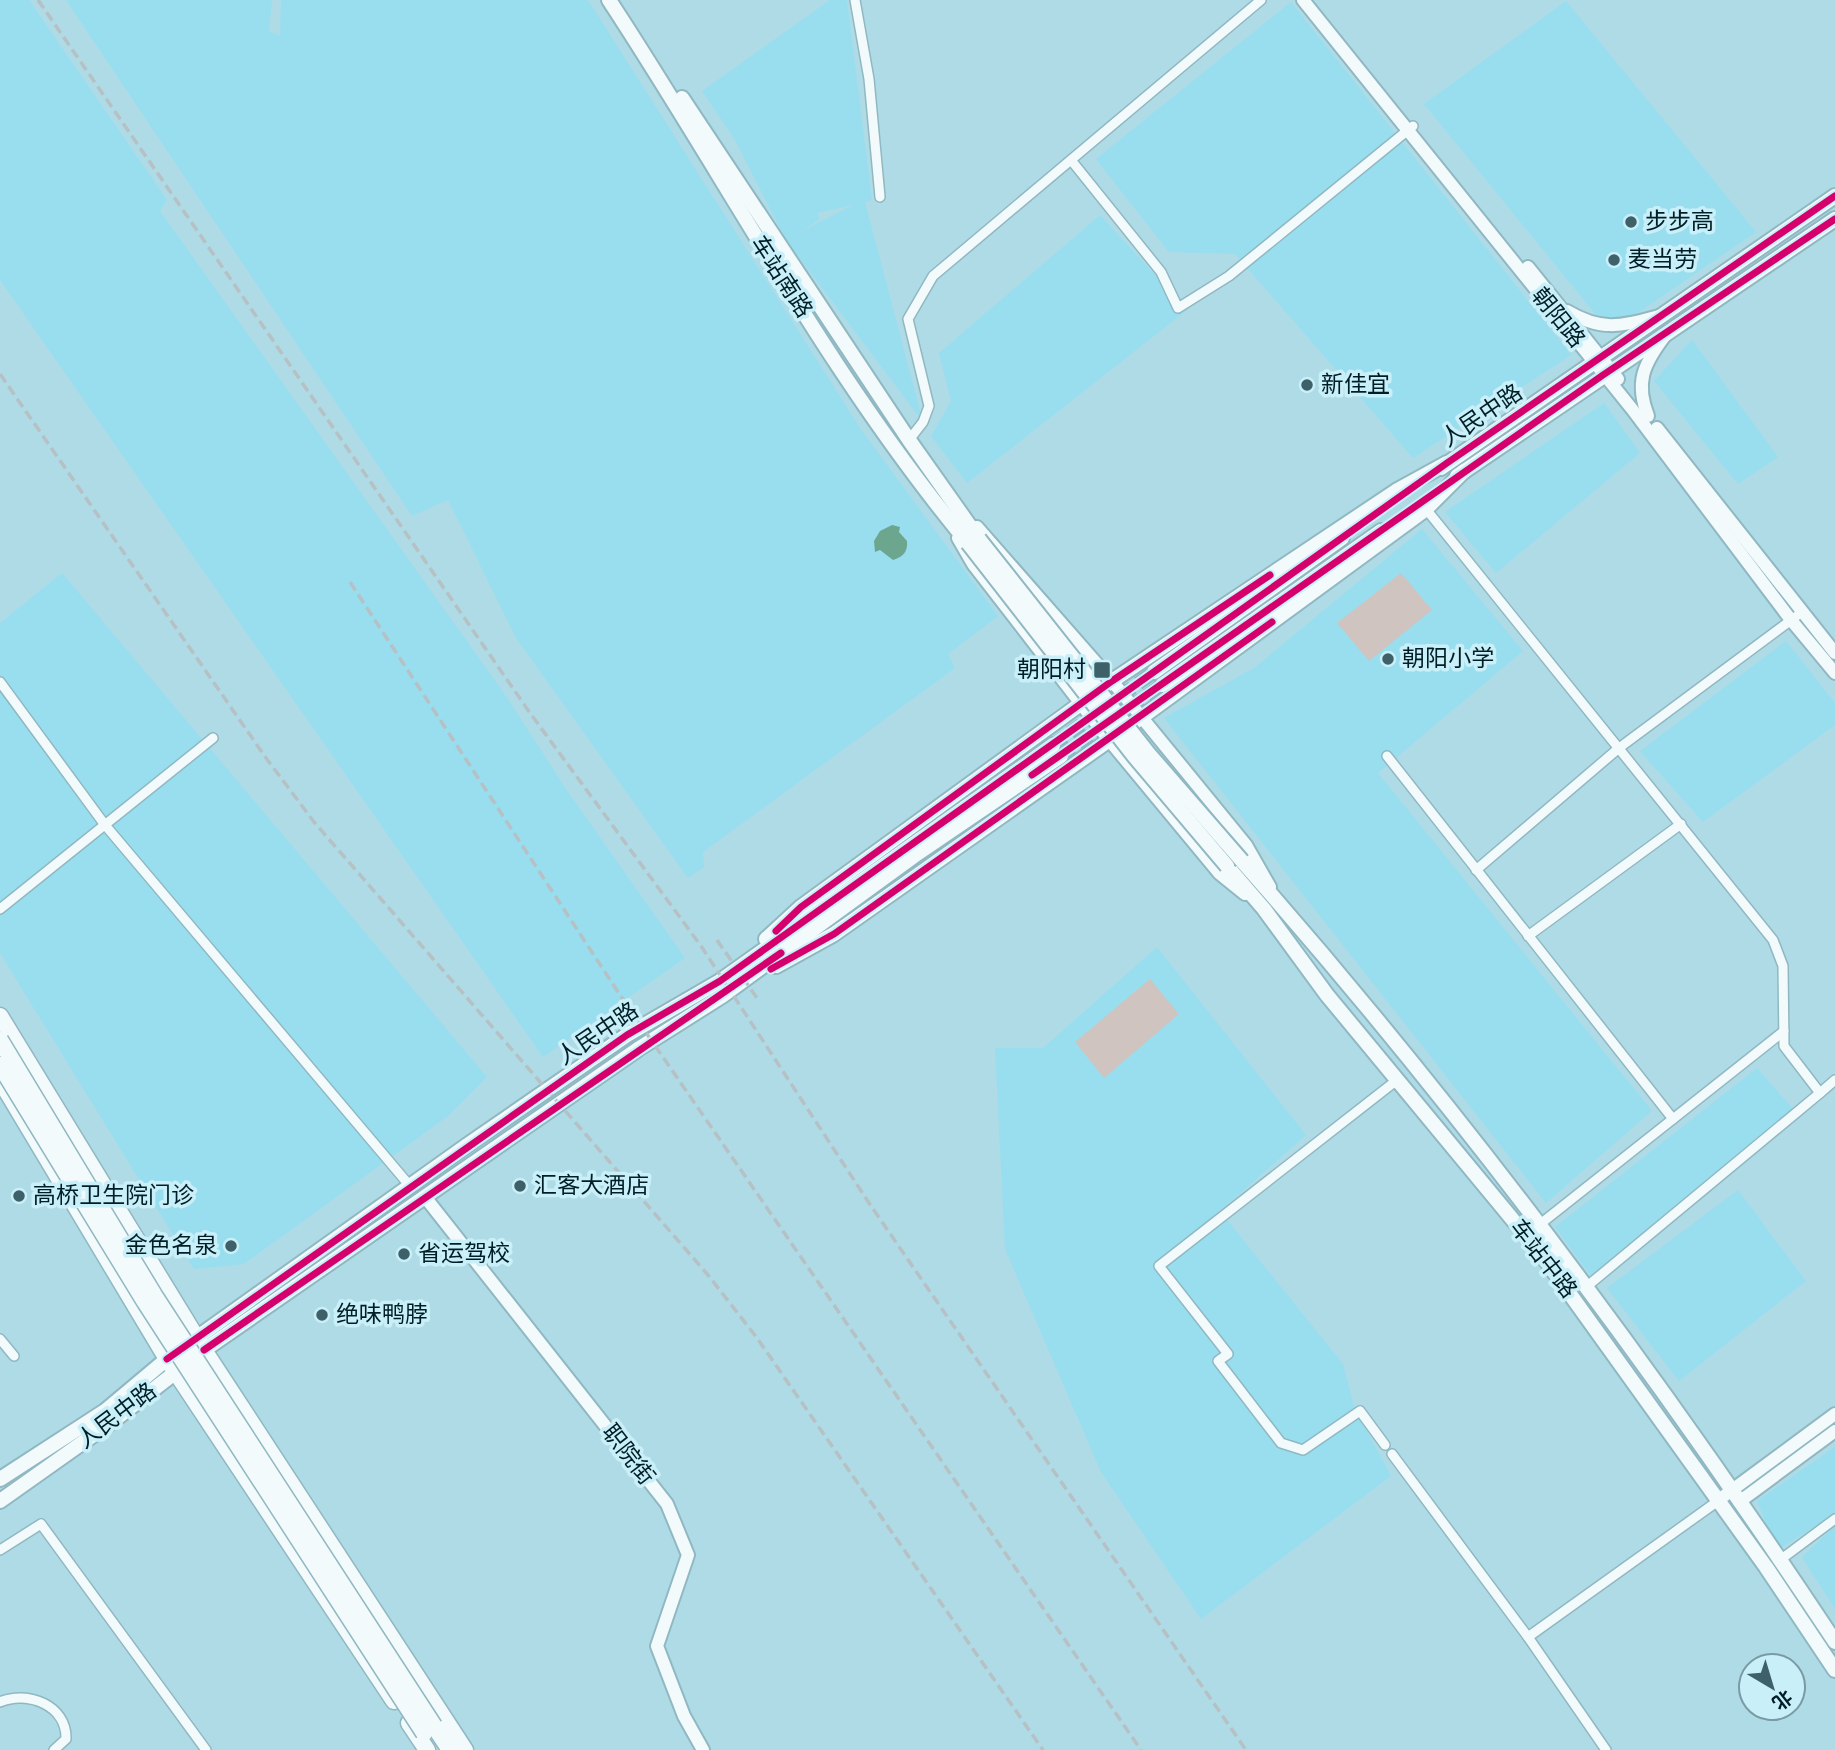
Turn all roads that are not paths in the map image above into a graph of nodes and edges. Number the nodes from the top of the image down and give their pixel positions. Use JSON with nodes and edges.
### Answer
{"nodes":[{"id":1,"x":609,"y":0,"type":"edge"},
{"id":2,"x":620,"y":0,"type":"edge"},
{"id":3,"x":855,"y":0,"type":"edge"},
{"id":4,"x":1262,"y":0,"type":"edge"},
{"id":5,"x":1303,"y":0,"type":"edge"},
{"id":6,"x":1313,"y":0,"type":"edge"},
{"id":7,"x":1410,"y":128,"type":"junction"},
{"id":8,"x":1071,"y":160,"type":"junction"},
{"id":9,"x":1835,"y":196,"type":"edge"},
{"id":10,"x":880,"y":197,"type":"dead end"},
{"id":11,"x":1835,"y":219,"type":"edge"},
{"id":12,"x":1559,"y":305,"type":"junction"},
{"id":13,"x":1666,"y":314,"type":"junction"},
{"id":14,"x":1670,"y":330,"type":"junction"},
{"id":15,"x":1602,"y":367,"type":"junction"},
{"id":16,"x":1647,"y":416,"type":"junction"},
{"id":17,"x":909,"y":440,"type":"junction"},
{"id":18,"x":1447,"y":463,"type":"junction"},
{"id":19,"x":1464,"y":471,"type":"junction"},
{"id":20,"x":950,"y":499,"type":"junction"},
{"id":21,"x":1426,"y":509,"type":"junction"},
{"id":22,"x":947,"y":518,"type":"junction"},
{"id":23,"x":973,"y":541,"type":"junction"},
{"id":24,"x":1802,"y":612,"type":"junction"},
{"id":25,"x":1791,"y":620,"type":"junction"},
{"id":26,"x":1835,"y":653,"type":"edge"},
{"id":27,"x":1835,"y":673,"type":"edge"},
{"id":28,"x":1112,"y":681,"type":"junction"},
{"id":29,"x":0,"y":682,"type":"edge"},
{"id":30,"x":1081,"y":705,"type":"junction"},
{"id":31,"x":1142,"y":717,"type":"junction"},
{"id":32,"x":213,"y":738,"type":"dead end"},
{"id":33,"x":1109,"y":740,"type":"junction"},
{"id":34,"x":1619,"y":748,"type":"junction"},
{"id":35,"x":1057,"y":750,"type":"tunnel mouth"},
{"id":36,"x":1387,"y":757,"type":"dead end"},
{"id":37,"x":1681,"y":824,"type":"junction"},
{"id":38,"x":105,"y":825,"type":"junction"},
{"id":39,"x":1476,"y":870,"type":"junction"},
{"id":40,"x":1277,"y":900,"type":"junction"},
{"id":41,"x":0,"y":909,"type":"edge"},
{"id":42,"x":1264,"y":909,"type":"junction"},
{"id":43,"x":1528,"y":936,"type":"junction"},
{"id":44,"x":721,"y":988,"type":"junction"},
{"id":45,"x":0,"y":1016,"type":"edge"},
{"id":46,"x":1784,"y":1031,"type":"junction"},
{"id":47,"x":0,"y":1040,"type":"edge"},
{"id":48,"x":0,"y":1065,"type":"edge"},
{"id":49,"x":0,"y":1080,"type":"edge"},
{"id":50,"x":1397,"y":1080,"type":"junction"},
{"id":51,"x":1835,"y":1080,"type":"edge"},
{"id":52,"x":1820,"y":1093,"type":"junction"},
{"id":53,"x":1673,"y":1119,"type":"junction"},
{"id":54,"x":410,"y":1186,"type":"junction"},
{"id":55,"x":425,"y":1197,"type":"junction"},
{"id":56,"x":1539,"y":1225,"type":"junction"},
{"id":57,"x":1586,"y":1288,"type":"junction"},
{"id":58,"x":0,"y":1339,"type":"edge"},
{"id":59,"x":200,"y":1344,"type":"junction"},
{"id":60,"x":14,"y":1356,"type":"dead end"},
{"id":61,"x":171,"y":1365,"type":"junction"},
{"id":62,"x":1835,"y":1414,"type":"edge"},
{"id":63,"x":1835,"y":1431,"type":"edge"},
{"id":64,"x":1385,"y":1445,"type":"dead end"},
{"id":65,"x":1392,"y":1454,"type":"dead end"},
{"id":66,"x":0,"y":1479,"type":"edge"},
{"id":67,"x":1735,"y":1496,"type":"junction"},
{"id":68,"x":0,"y":1501,"type":"edge"},
{"id":69,"x":1718,"y":1501,"type":"junction"},
{"id":70,"x":1835,"y":1519,"type":"edge"},
{"id":71,"x":0,"y":1550,"type":"edge"},
{"id":72,"x":1780,"y":1560,"type":"junction"},
{"id":73,"x":1528,"y":1637,"type":"junction"},
{"id":74,"x":1835,"y":1642,"type":"edge"},
{"id":75,"x":1835,"y":1671,"type":"edge"},
{"id":76,"x":0,"y":1702,"type":"edge"},
{"id":77,"x":429,"y":1729,"type":"junction"},
{"id":78,"x":460,"y":1749,"type":"edge"},
{"id":79,"x":54,"y":1750,"type":"edge"},
{"id":80,"x":206,"y":1750,"type":"edge"},
{"id":81,"x":427,"y":1750,"type":"edge"},
{"id":82,"x":435,"y":1750,"type":"edge"},
{"id":83,"x":704,"y":1750,"type":"edge"},
{"id":84,"x":1606,"y":1750,"type":"edge"}],
"edges":[{"from":1,"to":22,"type":"main road","name":"车站南路"},
{"from":2,"to":17,"type":"main road","name":"车站南路"},
{"from":3,"to":10,"type":"street"},
{"from":4,"to":8,"type":"street"},
{"from":5,"to":7,"type":"street","name":"朝阳路"},
{"from":6,"to":7,"type":"street","name":"朝阳路"},
{"from":7,"to":8,"type":"street"},
{"from":7,"to":12,"type":"street","name":"朝阳路"},
{"from":7,"to":15,"type":"street","name":"朝阳路"},
{"from":8,"to":17,"type":"street"},
{"from":9,"to":13,"type":"main road","name":"人民中路"},
{"from":11,"to":14,"type":"main road","name":"人民中路"},
{"from":12,"to":13,"type":"street"},
{"from":12,"to":15,"type":"street","name":"朝阳路"},
{"from":13,"to":15,"type":"main road","name":"人民中路"},
{"from":14,"to":15,"type":"main road","name":"人民中路"},
{"from":14,"to":16,"type":"street"},
{"from":15,"to":16,"type":"street","name":"朝阳路"},
{"from":15,"to":18,"type":"main road","name":"人民中路"},
{"from":15,"to":19,"type":"main road","name":"人民中路"},
{"from":15,"to":25,"type":"street","name":"朝阳路"},
{"from":16,"to":24,"type":"street","name":"朝阳路"},
{"from":17,"to":20,"type":"main road","name":"车站南路"},
{"from":18,"to":19,"type":"main road","name":"人民中路"},
{"from":18,"to":28,"type":"main road"},
{"from":19,"to":21,"type":"main road"},
{"from":20,"to":23,"type":"main road","name":"车站南路"},
{"from":20,"to":28,"type":"street"},
{"from":21,"to":31,"type":"main road"},
{"from":21,"to":34,"type":"street"},
{"from":22,"to":23,"type":"main road","name":"车站南路"},
{"from":22,"to":30,"type":"street"},
{"from":23,"to":40,"type":"main road","name":"车站中路","bridge":true},
{"from":23,"to":42,"type":"main road","name":"车站中路","bridge":true},
{"from":24,"to":25,"type":"street"},
{"from":24,"to":26,"type":"street","name":"朝阳路"},
{"from":25,"to":27,"type":"street","name":"朝阳路"},
{"from":25,"to":34,"type":"street"},
{"from":28,"to":30,"type":"main road"},
{"from":28,"to":31,"type":"street"},
{"from":29,"to":38,"type":"street"},
{"from":30,"to":33,"type":"street"},
{"from":30,"to":44,"type":"main road"},
{"from":31,"to":33,"type":"main road"},
{"from":31,"to":40,"type":"street"},
{"from":32,"to":38,"type":"street"},
{"from":33,"to":42,"type":"street"},
{"from":33,"to":44,"type":"main road"},
{"from":34,"to":37,"type":"street"},
{"from":34,"to":39,"type":"street"},
{"from":35,"to":44,"type":"main road","name":"人民中路"},
{"from":36,"to":39,"type":"street"},
{"from":37,"to":43,"type":"street"},
{"from":37,"to":46,"type":"street"},
{"from":38,"to":41,"type":"street"},
{"from":38,"to":54,"type":"street"},
{"from":39,"to":43,"type":"street"},
{"from":40,"to":56,"type":"main road","name":"车站中路"},
{"from":42,"to":50,"type":"main road","name":"车站中路"},
{"from":43,"to":53,"type":"street"},
{"from":44,"to":54,"type":"main road","name":"人民中路"},
{"from":44,"to":55,"type":"main road","name":"人民中路"},
{"from":45,"to":59,"type":"highway"},
{"from":46,"to":52,"type":"street"},
{"from":46,"to":53,"type":"street"},
{"from":47,"to":77,"type":"highway","bridge":true},
{"from":48,"to":77,"type":"highway","bridge":true},
{"from":49,"to":61,"type":"highway"},
{"from":50,"to":64,"type":"street"},
{"from":50,"to":69,"type":"main road","name":"车站中路"},
{"from":51,"to":52,"type":"street"},
{"from":52,"to":57,"type":"street"},
{"from":53,"to":56,"type":"street"},
{"from":54,"to":59,"type":"main road","name":"人民中路"},
{"from":55,"to":59,"type":"main road","name":"人民中路"},
{"from":55,"to":83,"type":"street","name":"职院街"},
{"from":56,"to":57,"type":"main road","name":"车站中路"},
{"from":57,"to":67,"type":"main road","name":"车站中路"},
{"from":58,"to":60,"type":"street"},
{"from":59,"to":61,"type":"main road","name":"人民中路"},
{"from":59,"to":78,"type":"highway"},
{"from":61,"to":66,"type":"main road","name":"人民中路"},
{"from":61,"to":68,"type":"main road","name":"人民中路"},
{"from":61,"to":81,"type":"highway"},
{"from":62,"to":67,"type":"street"},
{"from":63,"to":67,"type":"street"},
{"from":65,"to":73,"type":"street"},
{"from":67,"to":69,"type":"street"},
{"from":67,"to":72,"type":"main road","name":"车站中路"},
{"from":69,"to":73,"type":"street"},
{"from":69,"to":75,"type":"main road","name":"车站中路"},
{"from":70,"to":72,"type":"street"},
{"from":71,"to":80,"type":"street"},
{"from":72,"to":74,"type":"main road","name":"车站中路"},
{"from":73,"to":84,"type":"street"},
{"from":76,"to":79,"type":"street"},
{"from":77,"to":78,"type":"highway"},
{"from":77,"to":82,"type":"highway"}]}
